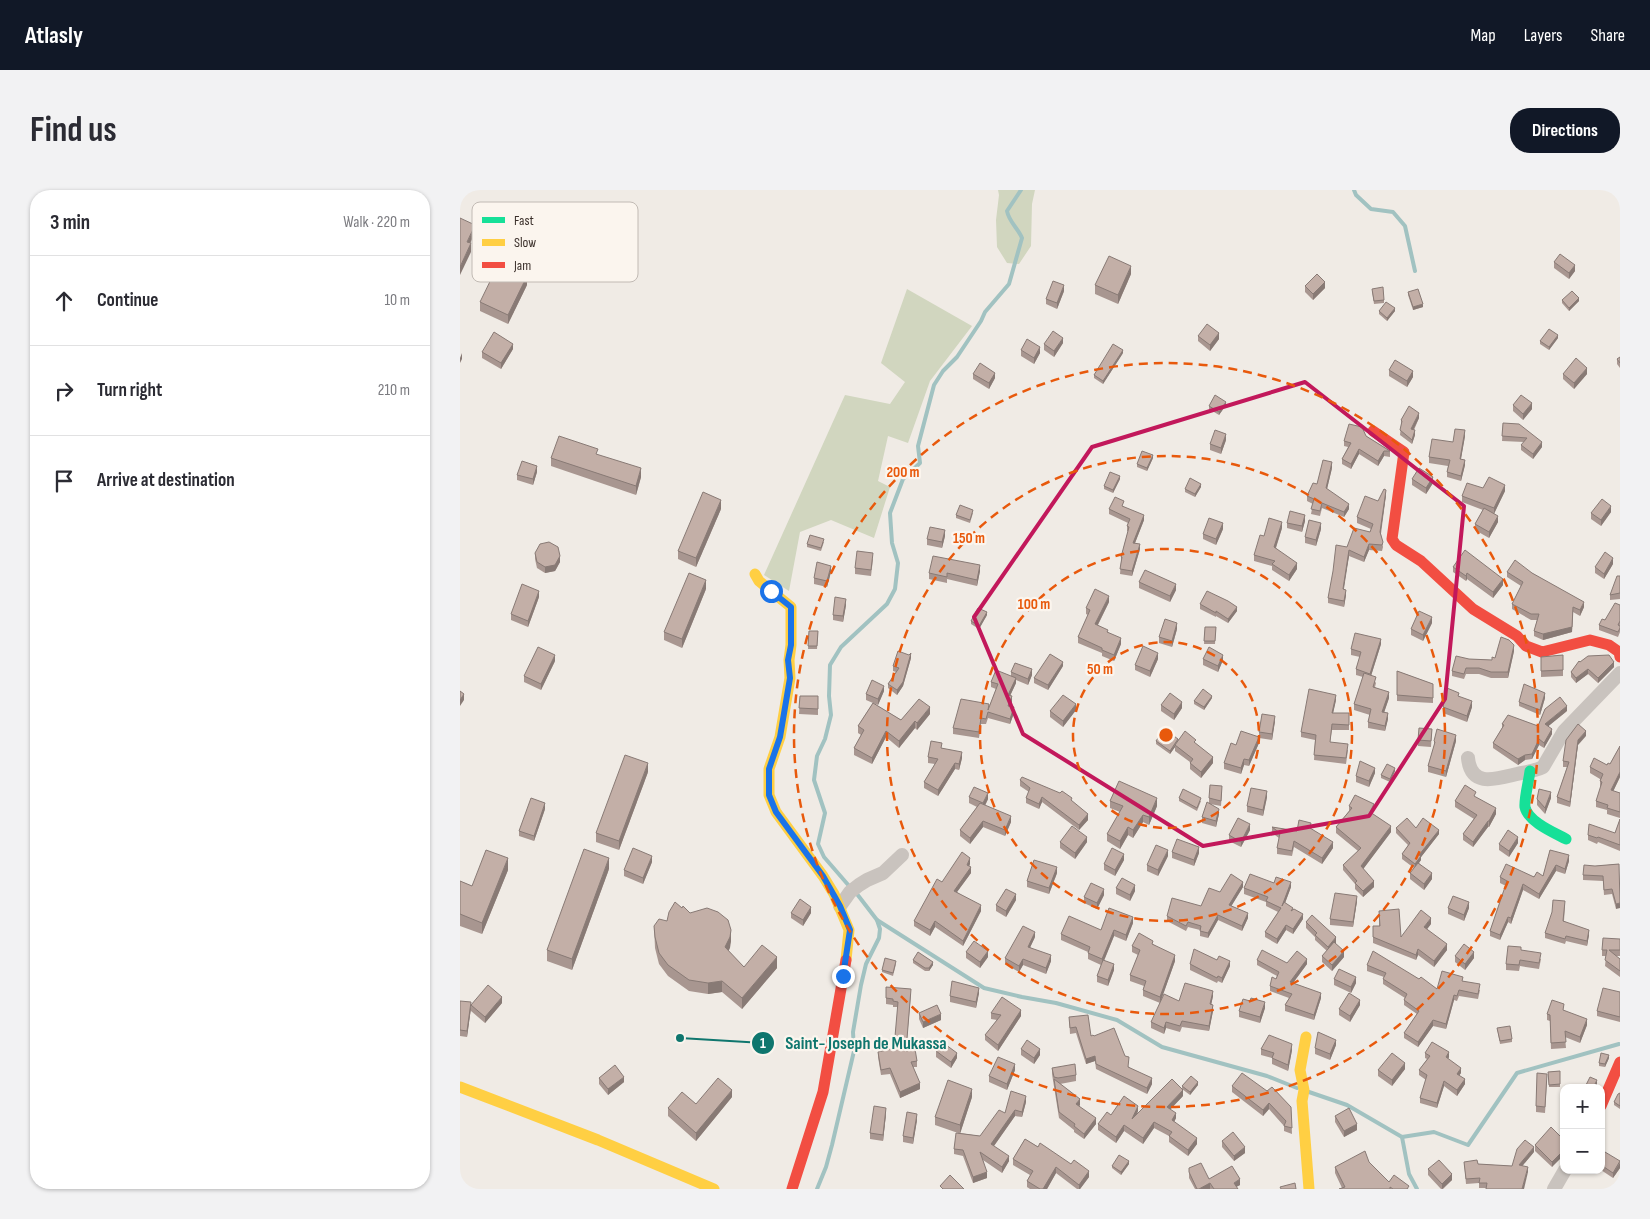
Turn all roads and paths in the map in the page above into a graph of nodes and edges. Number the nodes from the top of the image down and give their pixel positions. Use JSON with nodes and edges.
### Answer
{"nodes":[{"id":1,"x":1373,"y":431,"type":"dead end"},
{"id":2,"x":755,"y":574,"type":"dead end"},
{"id":3,"x":1620,"y":653,"type":"edge"},
{"id":4,"x":1620,"y":673,"type":"edge"},
{"id":5,"x":1468,"y":758,"type":"dead end"},
{"id":6,"x":1530,"y":771,"type":"junction"},
{"id":7,"x":1566,"y":839,"type":"dead end"},
{"id":8,"x":902,"y":855,"type":"dead end"},
{"id":9,"x":840,"y":906,"type":"junction"},
{"id":10,"x":1306,"y":1037,"type":"dead end"},
{"id":11,"x":1620,"y":1062,"type":"edge"},
{"id":12,"x":460,"y":1087,"type":"edge"},
{"id":13,"x":1605,"y":1097,"type":"edge"},
{"id":14,"x":1563,"y":1174,"type":"edge"},
{"id":15,"x":714,"y":1189,"type":"edge"},
{"id":16,"x":792,"y":1189,"type":"edge"},
{"id":17,"x":1308,"y":1189,"type":"edge"},
{"id":18,"x":1554,"y":1189,"type":"edge"}],
"edges":[{"from":1,"to":3,"type":"street"},
{"from":2,"to":9,"type":"street"},
{"from":4,"to":6,"type":"street"},
{"from":5,"to":6,"type":"street"},
{"from":6,"to":7,"type":"street"},
{"from":8,"to":9,"type":"street"},
{"from":9,"to":16,"type":"street"},
{"from":10,"to":17,"type":"street"},
{"from":11,"to":13,"type":"street"},
{"from":12,"to":15,"type":"street"},
{"from":14,"to":18,"type":"street"}]}
